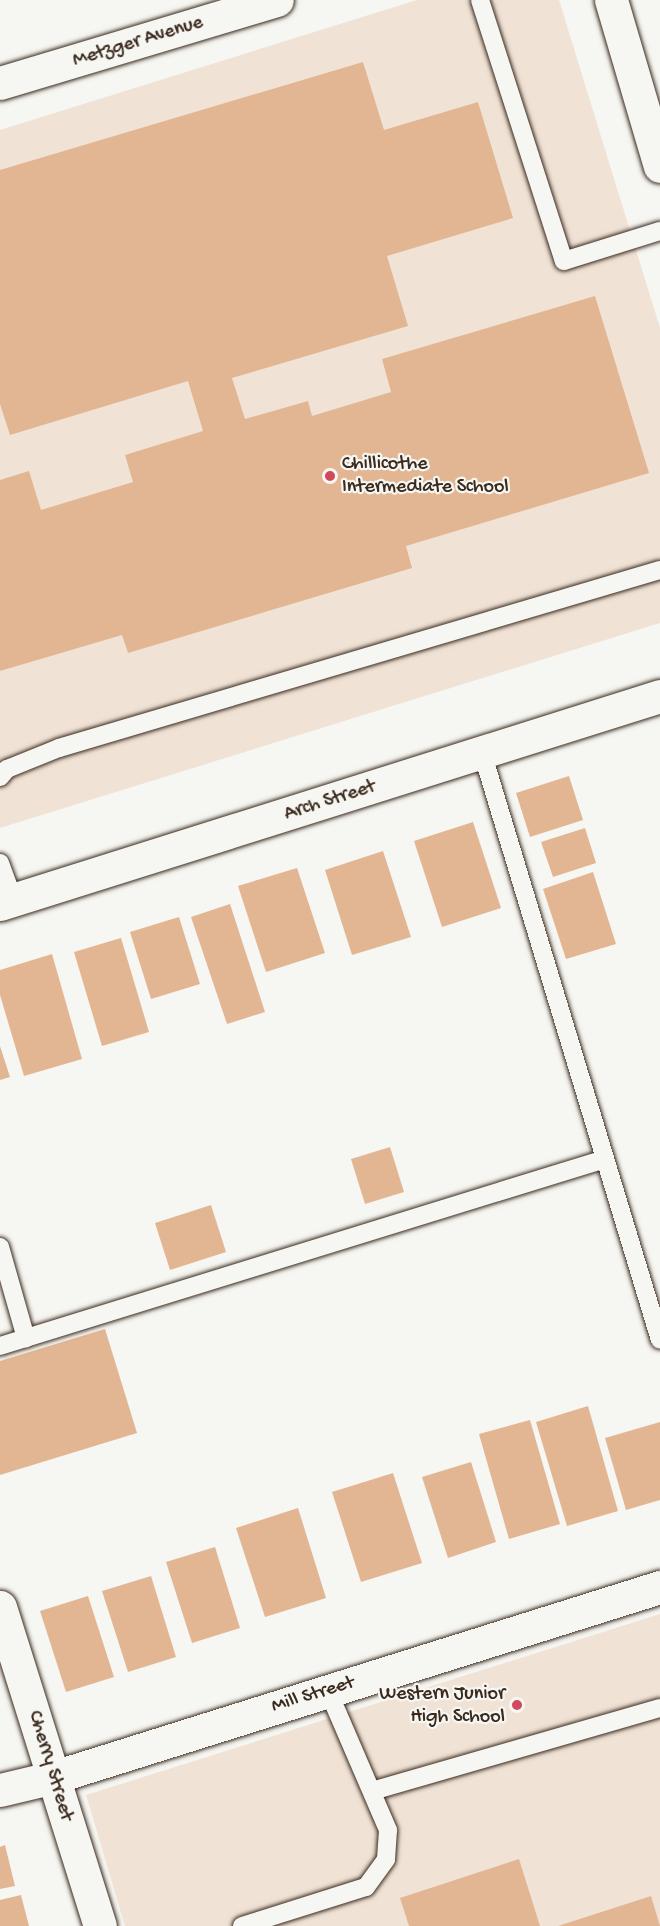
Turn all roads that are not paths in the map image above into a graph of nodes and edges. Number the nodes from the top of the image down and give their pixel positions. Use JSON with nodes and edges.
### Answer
{"nodes":[{"id":1,"x":480,"y":0,"type":"edge"},
{"id":2,"x":610,"y":0,"type":"edge"},
{"id":3,"x":271,"y":1,"type":"edge"},
{"id":4,"x":0,"y":83,"type":"edge"},
{"id":5,"x":660,"y":166,"type":"edge"},
{"id":6,"x":660,"y":231,"type":"edge"},
{"id":7,"x":660,"y":570,"type":"edge"},
{"id":8,"x":660,"y":696,"type":"edge"},
{"id":9,"x":482,"y":752,"type":"junction"},
{"id":10,"x":0,"y":777,"type":"edge"},
{"id":11,"x":0,"y":863,"type":"edge"},
{"id":12,"x":7,"y":903,"type":"edge"},
{"id":13,"x":605,"y":1159,"type":"junction"},
{"id":14,"x":0,"y":1247,"type":"edge"},
{"id":15,"x":26,"y":1338,"type":"junction"},
{"id":16,"x":660,"y":1340,"type":"edge"},
{"id":17,"x":0,"y":1346,"type":"edge"},
{"id":18,"x":660,"y":1587,"type":"edge"},
{"id":19,"x":0,"y":1607,"type":"edge"},
{"id":20,"x":328,"y":1691,"type":"junction"},
{"id":21,"x":660,"y":1708,"type":"edge"},
{"id":22,"x":54,"y":1777,"type":"junction"},
{"id":23,"x":0,"y":1790,"type":"edge"},
{"id":24,"x":372,"y":1791,"type":"junction"},
{"id":25,"x":100,"y":1926,"type":"edge"},
{"id":26,"x":242,"y":1926,"type":"edge"}],
"edges":[{"from":1,"to":6,"type":"lane"},
{"from":2,"to":5,"type":"street"},
{"from":3,"to":4,"type":"street","name":"Metzger Avenue"},
{"from":7,"to":10,"type":"lane"},
{"from":8,"to":9,"type":"street","name":"Arch Street"},
{"from":9,"to":12,"type":"street","name":"Arch Street"},
{"from":9,"to":13,"type":"lane"},
{"from":11,"to":12,"type":"lane"},
{"from":13,"to":15,"type":"lane"},
{"from":13,"to":16,"type":"lane"},
{"from":14,"to":15,"type":"lane"},
{"from":15,"to":17,"type":"lane"},
{"from":18,"to":20,"type":"street","name":"Mill Street"},
{"from":19,"to":22,"type":"street","name":"Cherry Street"},
{"from":20,"to":22,"type":"street","name":"Mill Street"},
{"from":20,"to":24,"type":"lane"},
{"from":21,"to":24,"type":"lane"},
{"from":22,"to":23,"type":"street","name":"Mill Street"},
{"from":22,"to":25,"type":"street","name":"Cherry Street"},
{"from":24,"to":26,"type":"lane"}]}
